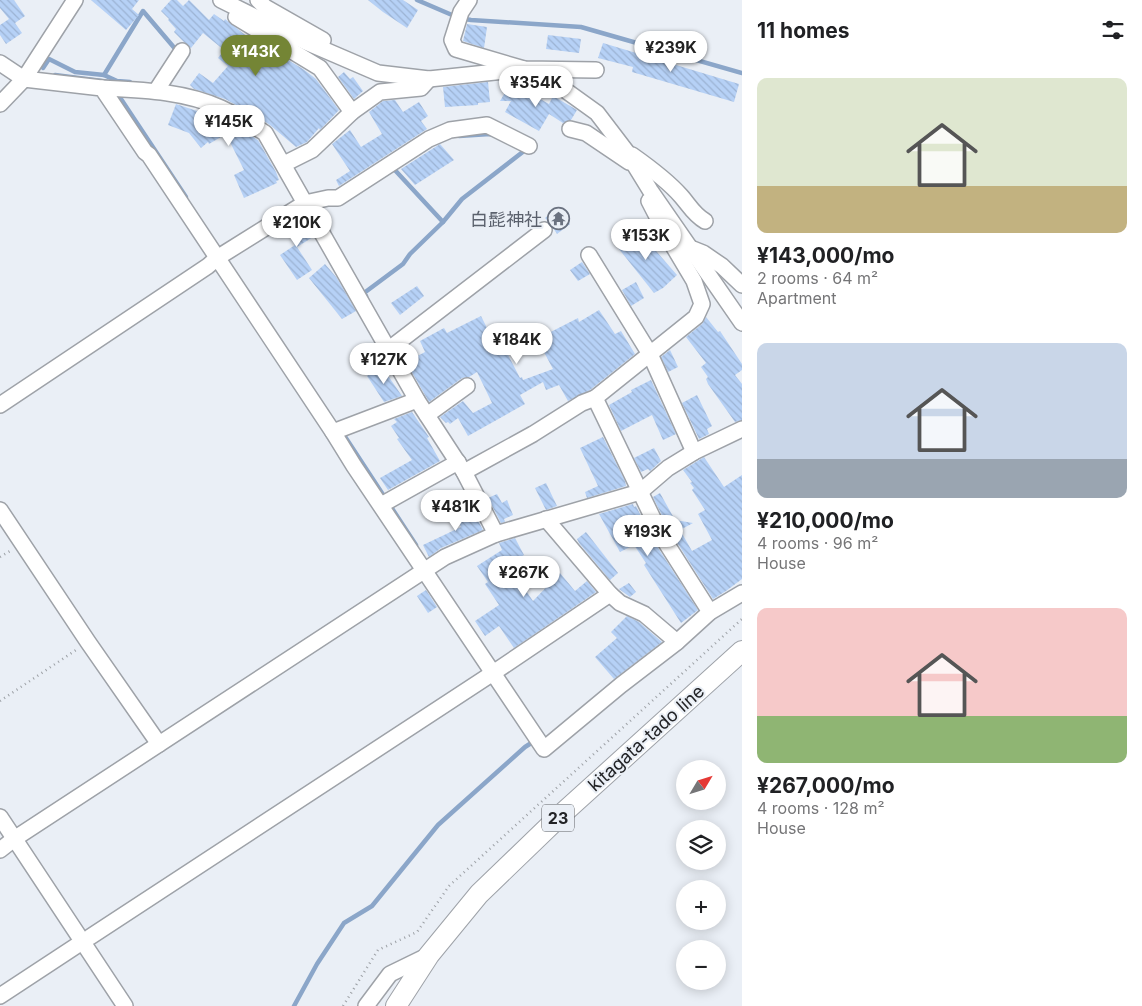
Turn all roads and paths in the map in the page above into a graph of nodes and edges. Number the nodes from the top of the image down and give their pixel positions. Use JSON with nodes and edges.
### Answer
{"nodes":[{"id":1,"x":75,"y":0,"type":"edge"},
{"id":2,"x":222,"y":0,"type":"edge"},
{"id":3,"x":258,"y":0,"type":"edge"},
{"id":4,"x":469,"y":0,"type":"edge"},
{"id":5,"x":182,"y":51,"type":"dead end"},
{"id":6,"x":0,"y":62,"type":"edge"},
{"id":7,"x":524,"y":69,"type":"junction"},
{"id":8,"x":596,"y":70,"type":"dead end"},
{"id":9,"x":378,"y":73,"type":"junction"},
{"id":10,"x":24,"y":79,"type":"junction"},
{"id":11,"x":429,"y":79,"type":"junction"},
{"id":12,"x":102,"y":88,"type":"junction"},
{"id":13,"x":156,"y":91,"type":"junction"},
{"id":14,"x":0,"y":104,"type":"edge"},
{"id":15,"x":352,"y":112,"type":"junction"},
{"id":16,"x":570,"y":129,"type":"dead end"},
{"id":17,"x":529,"y":146,"type":"dead end"},
{"id":18,"x":626,"y":151,"type":"junction"},
{"id":19,"x":284,"y":164,"type":"junction"},
{"id":20,"x":637,"y":167,"type":"junction"},
{"id":21,"x":650,"y":190,"type":"junction"},
{"id":22,"x":304,"y":203,"type":"junction"},
{"id":23,"x":705,"y":221,"type":"dead end"},
{"id":24,"x":544,"y":230,"type":"dead end"},
{"id":25,"x":692,"y":249,"type":"junction"},
{"id":26,"x":589,"y":255,"type":"dead end"},
{"id":27,"x":217,"y":258,"type":"junction"},
{"id":28,"x":742,"y":285,"type":"edge"},
{"id":29,"x":742,"y":323,"type":"edge"},
{"id":30,"x":388,"y":350,"type":"junction"},
{"id":31,"x":650,"y":354,"type":"junction"},
{"id":32,"x":467,"y":386,"type":"dead end"},
{"id":33,"x":595,"y":398,"type":"junction"},
{"id":34,"x":417,"y":400,"type":"junction"},
{"id":35,"x":0,"y":405,"type":"edge"},
{"id":36,"x":427,"y":416,"type":"junction"},
{"id":37,"x":742,"y":429,"type":"edge"},
{"id":38,"x":333,"y":432,"type":"junction"},
{"id":39,"x":694,"y":452,"type":"junction"},
{"id":40,"x":461,"y":467,"type":"junction"},
{"id":41,"x":640,"y":492,"type":"junction"},
{"id":42,"x":381,"y":505,"type":"junction"},
{"id":43,"x":0,"y":510,"type":"edge"},
{"id":44,"x":546,"y":519,"type":"junction"},
{"id":45,"x":496,"y":534,"type":"junction"},
{"id":46,"x":424,"y":570,"type":"junction"},
{"id":47,"x":742,"y":593,"type":"edge"},
{"id":48,"x":610,"y":594,"type":"junction"},
{"id":49,"x":710,"y":612,"type":"junction"},
{"id":50,"x":742,"y":619,"type":"edge"},
{"id":51,"x":88,"y":642,"type":"junction"},
{"id":52,"x":677,"y":642,"type":"junction"},
{"id":53,"x":742,"y":651,"type":"edge"},
{"id":54,"x":493,"y":673,"type":"junction"},
{"id":55,"x":0,"y":701,"type":"edge"},
{"id":56,"x":160,"y":744,"type":"junction"},
{"id":57,"x":0,"y":817,"type":"edge"},
{"id":58,"x":14,"y":839,"type":"junction"},
{"id":59,"x":0,"y":850,"type":"edge"},
{"id":60,"x":90,"y":937,"type":"dead end"},
{"id":61,"x":76,"y":946,"type":"dead end"},
{"id":62,"x":429,"y":955,"type":"junction"},
{"id":63,"x":0,"y":996,"type":"edge"},
{"id":64,"x":125,"y":1006,"type":"edge"},
{"id":65,"x":343,"y":1006,"type":"edge"},
{"id":66,"x":366,"y":1006,"type":"edge"},
{"id":67,"x":396,"y":1006,"type":"edge"}],
"edges":[{"from":1,"to":10,"type":"street"},
{"from":2,"to":9,"type":"street"},
{"from":2,"to":15,"type":"street"},
{"from":3,"to":9,"type":"street"},
{"from":4,"to":7,"type":"street"},
{"from":5,"to":13,"type":"street"},
{"from":6,"to":10,"type":"street"},
{"from":7,"to":8,"type":"street"},
{"from":7,"to":11,"type":"street"},
{"from":7,"to":18,"type":"street"},
{"from":9,"to":11,"type":"street"},
{"from":10,"to":12,"type":"street"},
{"from":10,"to":14,"type":"street"},
{"from":11,"to":15,"type":"street"},
{"from":12,"to":13,"type":"street"},
{"from":12,"to":27,"type":"street"},
{"from":13,"to":19,"type":"street"},
{"from":15,"to":19,"type":"street"},
{"from":16,"to":20,"type":"street"},
{"from":17,"to":22,"type":"street"},
{"from":18,"to":20,"type":"street"},
{"from":18,"to":23,"type":"street"},
{"from":19,"to":22,"type":"street"},
{"from":20,"to":21,"type":"street"},
{"from":21,"to":25,"type":"street"},
{"from":21,"to":31,"type":"street"},
{"from":22,"to":27,"type":"street"},
{"from":22,"to":30,"type":"street"},
{"from":24,"to":30,"type":"street"},
{"from":25,"to":28,"type":"street"},
{"from":25,"to":29,"type":"street"},
{"from":26,"to":31,"type":"street"},
{"from":27,"to":35,"type":"street"},
{"from":27,"to":38,"type":"street"},
{"from":30,"to":34,"type":"street"},
{"from":31,"to":33,"type":"street"},
{"from":31,"to":39,"type":"street"},
{"from":32,"to":36,"type":"street"},
{"from":33,"to":40,"type":"street"},
{"from":33,"to":41,"type":"street"},
{"from":34,"to":36,"type":"street"},
{"from":34,"to":38,"type":"street"},
{"from":36,"to":40,"type":"street"},
{"from":37,"to":39,"type":"street"},
{"from":38,"to":42,"type":"street"},
{"from":39,"to":41,"type":"street"},
{"from":40,"to":42,"type":"street"},
{"from":40,"to":45,"type":"street"},
{"from":41,"to":44,"type":"street"},
{"from":41,"to":49,"type":"street"},
{"from":42,"to":46,"type":"street"},
{"from":43,"to":51,"type":"street"},
{"from":44,"to":45,"type":"street"},
{"from":44,"to":48,"type":"street"},
{"from":45,"to":46,"type":"street"},
{"from":46,"to":54,"type":"street"},
{"from":46,"to":56,"type":"street"},
{"from":47,"to":49,"type":"street"},
{"from":48,"to":52,"type":"street"},
{"from":48,"to":54,"type":"street"},
{"from":49,"to":52,"type":"street"},
{"from":50,"to":65,"type":"path"},
{"from":51,"to":55,"type":"path"},
{"from":51,"to":56,"type":"street"},
{"from":52,"to":54,"type":"street"},
{"from":53,"to":62,"type":"main road","name":"kitagata-tado line","number":"23"},
{"from":54,"to":60,"type":"street"},
{"from":56,"to":58,"type":"street"},
{"from":57,"to":58,"type":"street"},
{"from":58,"to":59,"type":"street"},
{"from":58,"to":64,"type":"street"},
{"from":61,"to":63,"type":"street"},
{"from":62,"to":66,"type":"street"},
{"from":62,"to":67,"type":"main road","name":"kitagata-tado line","number":"23"}]}
